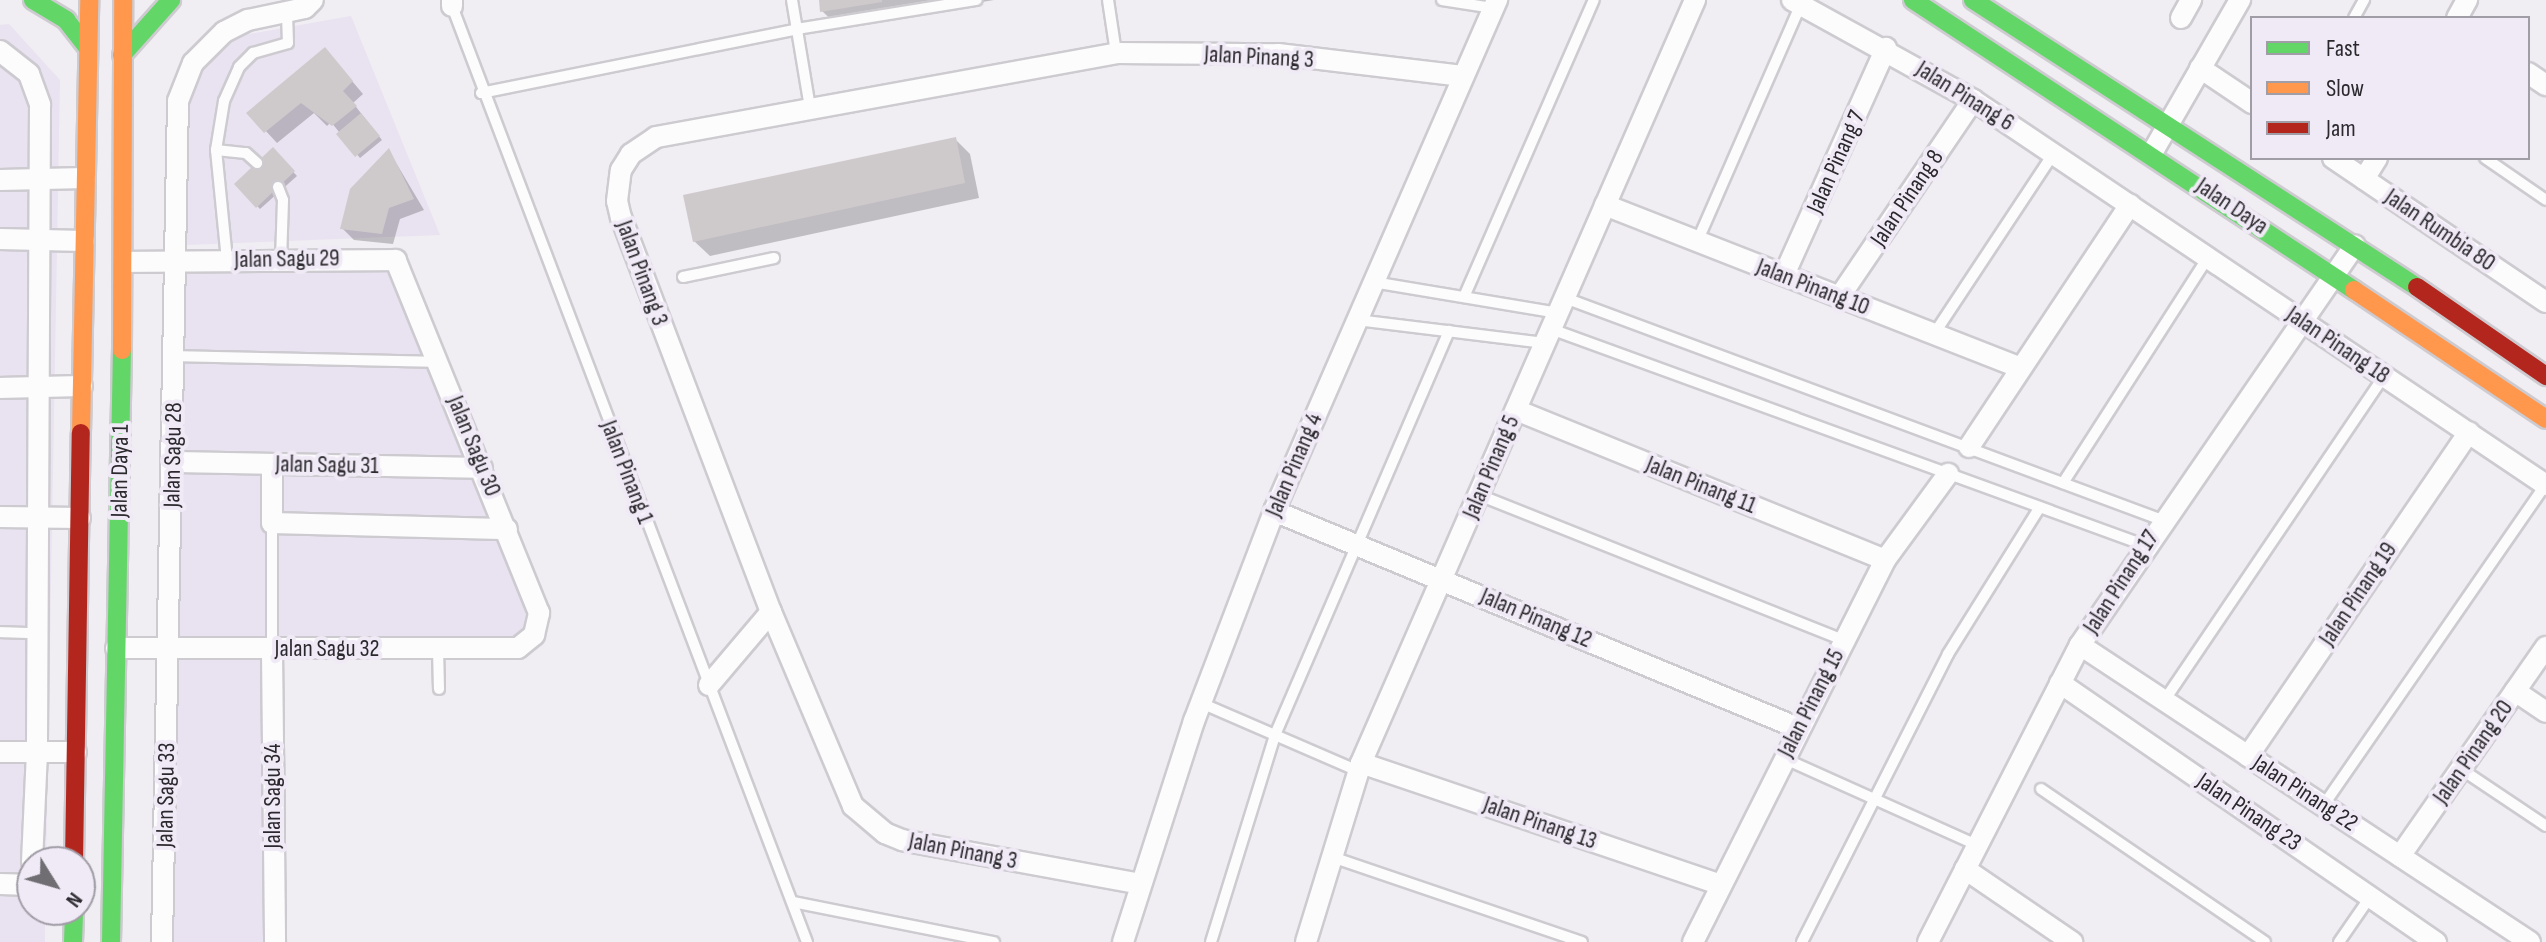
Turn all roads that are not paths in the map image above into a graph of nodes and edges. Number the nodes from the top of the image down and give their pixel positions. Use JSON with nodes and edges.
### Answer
{"nodes":[{"id":1,"x":33,"y":0,"type":"edge"},
{"id":2,"x":89,"y":0,"type":"edge"},
{"id":3,"x":123,"y":0,"type":"edge"},
{"id":4,"x":171,"y":0,"type":"edge"},
{"id":5,"x":313,"y":0,"type":"edge"},
{"id":6,"x":792,"y":0,"type":"edge"},
{"id":7,"x":977,"y":0,"type":"edge"},
{"id":8,"x":1108,"y":0,"type":"edge"},
{"id":9,"x":1442,"y":0,"type":"edge"},
{"id":10,"x":1594,"y":0,"type":"edge"},
{"id":11,"x":1695,"y":0,"type":"edge"},
{"id":12,"x":1913,"y":0,"type":"edge"},
{"id":13,"x":1973,"y":0,"type":"edge"},
{"id":14,"x":2240,"y":0,"type":"edge"},
{"id":15,"x":1797,"y":2,"type":"edge"},
{"id":16,"x":452,"y":3,"type":"edge"},
{"id":17,"x":1495,"y":4,"type":"edge"},
{"id":18,"x":287,"y":10,"type":"junction"},
{"id":19,"x":797,"y":29,"type":"junction"},
{"id":20,"x":87,"y":47,"type":"junction"},
{"id":21,"x":1886,"y":48,"type":"junction"},
{"id":22,"x":0,"y":51,"type":"edge"},
{"id":23,"x":1116,"y":53,"type":"junction"},
{"id":24,"x":122,"y":55,"type":"junction"},
{"id":25,"x":2200,"y":68,"type":"junction"},
{"id":26,"x":1463,"y":76,"type":"junction"},
{"id":27,"x":481,"y":93,"type":"junction"},
{"id":28,"x":1973,"y":100,"type":"junction"},
{"id":29,"x":2250,"y":102,"type":"edge"},
{"id":30,"x":810,"y":108,"type":"junction"},
{"id":31,"x":2168,"y":124,"type":"junction"},
{"id":32,"x":216,"y":150,"type":"junction"},
{"id":33,"x":2054,"y":153,"type":"junction"},
{"id":34,"x":2152,"y":153,"type":"junction"},
{"id":35,"x":2336,"y":160,"type":"edge"},
{"id":36,"x":2376,"y":160,"type":"edge"},
{"id":37,"x":2488,"y":160,"type":"edge"},
{"id":38,"x":257,"y":163,"type":"dead end"},
{"id":39,"x":85,"y":178,"type":"junction"},
{"id":40,"x":2364,"y":179,"type":"junction"},
{"id":41,"x":0,"y":180,"type":"edge"},
{"id":42,"x":37,"y":180,"type":"junction"},
{"id":43,"x":278,"y":187,"type":"dead end"},
{"id":44,"x":2546,"y":200,"type":"edge"},
{"id":45,"x":1605,"y":205,"type":"junction"},
{"id":46,"x":2130,"y":205,"type":"junction"},
{"id":47,"x":0,"y":239,"type":"edge"},
{"id":48,"x":37,"y":240,"type":"junction"},
{"id":49,"x":84,"y":241,"type":"junction"},
{"id":50,"x":1697,"y":242,"type":"junction"},
{"id":51,"x":2355,"y":245,"type":"junction"},
{"id":52,"x":2208,"y":257,"type":"junction"},
{"id":53,"x":774,"y":258,"type":"dead end"},
{"id":54,"x":281,"y":259,"type":"junction"},
{"id":55,"x":227,"y":260,"type":"junction"},
{"id":56,"x":396,"y":260,"type":"joint"},
{"id":57,"x":124,"y":262,"type":"junction"},
{"id":58,"x":177,"y":262,"type":"junction"},
{"id":59,"x":1784,"y":275,"type":"junction"},
{"id":60,"x":2335,"y":275,"type":"junction"},
{"id":61,"x":683,"y":277,"type":"dead end"},
{"id":62,"x":1373,"y":282,"type":"junction"},
{"id":63,"x":1840,"y":296,"type":"junction"},
{"id":64,"x":1464,"y":297,"type":"junction"},
{"id":65,"x":2546,"y":302,"type":"edge"},
{"id":66,"x":1356,"y":319,"type":"junction"},
{"id":67,"x":1555,"y":321,"type":"junction"},
{"id":68,"x":2303,"y":321,"type":"junction"},
{"id":69,"x":1449,"y":331,"type":"junction"},
{"id":70,"x":1933,"y":334,"type":"junction"},
{"id":71,"x":175,"y":356,"type":"junction"},
{"id":72,"x":440,"y":362,"type":"junction"},
{"id":73,"x":2020,"y":368,"type":"junction"},
{"id":74,"x":2384,"y":376,"type":"junction"},
{"id":75,"x":2546,"y":376,"type":"edge"},
{"id":76,"x":82,"y":386,"type":"junction"},
{"id":77,"x":0,"y":388,"type":"edge"},
{"id":78,"x":37,"y":389,"type":"junction"},
{"id":79,"x":1516,"y":410,"type":"junction"},
{"id":80,"x":2546,"y":419,"type":"edge"},
{"id":81,"x":2469,"y":432,"type":"junction"},
{"id":82,"x":1969,"y":447,"type":"junction"},
{"id":83,"x":173,"y":462,"type":"junction"},
{"id":84,"x":272,"y":464,"type":"junction"},
{"id":85,"x":482,"y":468,"type":"junction"},
{"id":86,"x":1948,"y":474,"type":"junction"},
{"id":87,"x":2063,"y":483,"type":"junction"},
{"id":88,"x":2546,"y":485,"type":"edge"},
{"id":89,"x":1479,"y":495,"type":"junction"},
{"id":90,"x":2040,"y":507,"type":"junction"},
{"id":91,"x":1274,"y":511,"type":"junction"},
{"id":92,"x":0,"y":517,"type":"edge"},
{"id":93,"x":37,"y":517,"type":"junction"},
{"id":94,"x":80,"y":518,"type":"junction"},
{"id":95,"x":2162,"y":520,"type":"junction"},
{"id":96,"x":272,"y":523,"type":"junction"},
{"id":97,"x":507,"y":529,"type":"junction"},
{"id":98,"x":1356,"y":544,"type":"junction"},
{"id":99,"x":2144,"y":545,"type":"junction"},
{"id":100,"x":1885,"y":560,"type":"junction"},
{"id":101,"x":1443,"y":579,"type":"junction"},
{"id":102,"x":771,"y":612,"type":"junction"},
{"id":103,"x":0,"y":632,"type":"edge"},
{"id":104,"x":37,"y":633,"type":"junction"},
{"id":105,"x":534,"y":635,"type":"joint"},
{"id":106,"x":1844,"y":640,"type":"junction"},
{"id":107,"x":2080,"y":645,"type":"junction"},
{"id":108,"x":2546,"y":647,"type":"edge"},
{"id":109,"x":116,"y":648,"type":"junction"},
{"id":110,"x":169,"y":649,"type":"junction"},
{"id":111,"x":438,"y":649,"type":"junction"},
{"id":112,"x":272,"y":650,"type":"junction"},
{"id":113,"x":2060,"y":683,"type":"junction"},
{"id":114,"x":709,"y":685,"type":"junction"},
{"id":115,"x":439,"y":689,"type":"dead end"},
{"id":116,"x":2515,"y":691,"type":"junction"},
{"id":117,"x":2164,"y":701,"type":"junction"},
{"id":118,"x":1201,"y":703,"type":"junction"},
{"id":119,"x":2546,"y":712,"type":"edge"},
{"id":120,"x":1798,"y":728,"type":"junction"},
{"id":121,"x":1275,"y":735,"type":"junction"},
{"id":122,"x":0,"y":752,"type":"edge"},
{"id":123,"x":37,"y":752,"type":"junction"},
{"id":124,"x":76,"y":752,"type":"junction"},
{"id":125,"x":2248,"y":756,"type":"junction"},
{"id":126,"x":1783,"y":758,"type":"junction"},
{"id":127,"x":1360,"y":767,"type":"junction"},
{"id":128,"x":2461,"y":769,"type":"junction"},
{"id":129,"x":2041,"y":789,"type":"dead end"},
{"id":130,"x":1874,"y":798,"type":"junction"},
{"id":131,"x":2323,"y":806,"type":"junction"},
{"id":132,"x":2546,"y":826,"type":"edge"},
{"id":133,"x":1977,"y":845,"type":"junction"},
{"id":134,"x":33,"y":846,"type":"edge"},
{"id":135,"x":74,"y":846,"type":"edge"},
{"id":136,"x":2400,"y":856,"type":"junction"},
{"id":137,"x":1332,"y":857,"type":"junction"},
{"id":138,"x":1965,"y":869,"type":"junction"},
{"id":139,"x":1141,"y":884,"type":"junction"},
{"id":140,"x":1718,"y":884,"type":"junction"},
{"id":141,"x":2371,"y":895,"type":"junction"},
{"id":142,"x":793,"y":902,"type":"junction"},
{"id":143,"x":2519,"y":939,"type":"edge"},
{"id":144,"x":111,"y":942,"type":"edge"},
{"id":145,"x":162,"y":942,"type":"edge"},
{"id":146,"x":275,"y":942,"type":"edge"},
{"id":147,"x":807,"y":942,"type":"edge"},
{"id":148,"x":994,"y":942,"type":"edge"},
{"id":149,"x":1123,"y":942,"type":"edge"},
{"id":150,"x":1211,"y":942,"type":"edge"},
{"id":151,"x":1306,"y":942,"type":"edge"},
{"id":152,"x":1582,"y":942,"type":"edge"},
{"id":153,"x":1693,"y":942,"type":"edge"},
{"id":154,"x":1802,"y":942,"type":"edge"},
{"id":155,"x":1928,"y":942,"type":"edge"},
{"id":156,"x":2072,"y":942,"type":"edge"},
{"id":157,"x":2265,"y":942,"type":"edge"},
{"id":158,"x":2339,"y":942,"type":"edge"},
{"id":159,"x":2436,"y":942,"type":"edge"}],
"edges":[{"from":1,"to":20,"type":"main road"},
{"from":2,"to":20,"type":"main road","name":"Jalan Daya 1"},
{"from":3,"to":24,"type":"main road","name":"Jalan Daya 1"},
{"from":4,"to":24,"type":"main road"},
{"from":5,"to":18,"type":"street","name":"Jalan Sagu 28"},
{"from":6,"to":19,"type":"lane"},
{"from":7,"to":19,"type":"lane"},
{"from":8,"to":23,"type":"lane"},
{"from":9,"to":17,"type":"lane"},
{"from":10,"to":64,"type":"lane"},
{"from":11,"to":45,"type":"street","name":"Jalan Pinang 5"},
{"from":12,"to":34,"type":"main road","name":"Jalan Daya"},
{"from":13,"to":31,"type":"main road","name":"Jalan Daya"},
{"from":14,"to":25,"type":"street"},
{"from":15,"to":21,"type":"street","name":"Jalan Pinang 6"},
{"from":15,"to":50,"type":"lane"},
{"from":16,"to":27,"type":"lane","name":"Jalan Pinang 1"},
{"from":17,"to":26,"type":"street","name":"Jalan Pinang 4"},
{"from":18,"to":32,"type":"lane"},
{"from":18,"to":58,"type":"street","name":"Jalan Sagu 28"},
{"from":19,"to":27,"type":"lane"},
{"from":19,"to":30,"type":"lane"},
{"from":20,"to":39,"type":"main road","name":"Jalan Daya 1"},
{"from":21,"to":28,"type":"street","name":"Jalan Pinang 6"},
{"from":21,"to":59,"type":"street","name":"Jalan Pinang 7"},
{"from":22,"to":42,"type":"street"},
{"from":23,"to":26,"type":"street","name":"Jalan Pinang 3"},
{"from":23,"to":30,"type":"street","name":"Jalan Pinang 3"},
{"from":24,"to":57,"type":"main road","name":"Jalan Daya 1"},
{"from":25,"to":29,"type":"street"},
{"from":25,"to":31,"type":"street"},
{"from":26,"to":62,"type":"street","name":"Jalan Pinang 4"},
{"from":27,"to":114,"type":"lane","name":"Jalan Pinang 1"},
{"from":28,"to":33,"type":"street","name":"Jalan Pinang 6"},
{"from":28,"to":63,"type":"street","name":"Jalan Pinang 8"},
{"from":30,"to":102,"type":"street","name":"Jalan Pinang 3"},
{"from":31,"to":34,"type":"street"},
{"from":31,"to":51,"type":"main road","name":"Jalan Daya"},
{"from":32,"to":38,"type":"lane"},
{"from":32,"to":55,"type":"lane"},
{"from":33,"to":46,"type":"street","name":"Jalan Pinang 6"},
{"from":33,"to":70,"type":"lane"},
{"from":34,"to":60,"type":"main road","name":"Jalan Daya"},
{"from":35,"to":40,"type":"street","name":"Jalan Rumbia 80"},
{"from":36,"to":40,"type":"street"},
{"from":37,"to":44,"type":"lane"},
{"from":39,"to":42,"type":"street"},
{"from":39,"to":49,"type":"main road","name":"Jalan Daya 1"},
{"from":40,"to":65,"type":"street","name":"Jalan Rumbia 80"},
{"from":41,"to":42,"type":"street"},
{"from":42,"to":48,"type":"street"},
{"from":43,"to":54,"type":"lane"},
{"from":45,"to":50,"type":"street","name":"Jalan Pinang 10"},
{"from":45,"to":67,"type":"street","name":"Jalan Pinang 5"},
{"from":46,"to":52,"type":"street","name":"Jalan Pinang 18"},
{"from":46,"to":73,"type":"street"},
{"from":47,"to":48,"type":"street"},
{"from":48,"to":49,"type":"street"},
{"from":48,"to":78,"type":"street"},
{"from":49,"to":76,"type":"main road","name":"Jalan Daya 1"},
{"from":50,"to":59,"type":"street","name":"Jalan Pinang 10"},
{"from":51,"to":60,"type":"street","name":"Jalan Pinang 17"},
{"from":51,"to":75,"type":"main road","name":"Jalan Daya"},
{"from":52,"to":68,"type":"street","name":"Jalan Pinang 18"},
{"from":52,"to":87,"type":"lane"},
{"from":53,"to":61,"type":"lane"},
{"from":54,"to":55,"type":"street","name":"Jalan Sagu 29"},
{"from":54,"to":56,"type":"street","name":"Jalan Sagu 29"},
{"from":55,"to":58,"type":"street","name":"Jalan Sagu 29"},
{"from":56,"to":72,"type":"street","name":"Jalan Sagu 30"},
{"from":57,"to":58,"type":"street","name":"Jalan Sagu 29"},
{"from":57,"to":109,"type":"main road","name":"Jalan Daya 1"},
{"from":58,"to":71,"type":"street","name":"Jalan Sagu 28"},
{"from":59,"to":63,"type":"street","name":"Jalan Pinang 10"},
{"from":60,"to":68,"type":"street","name":"Jalan Pinang 17"},
{"from":60,"to":80,"type":"main road","name":"Jalan Daya"},
{"from":62,"to":64,"type":"lane"},
{"from":62,"to":66,"type":"street","name":"Jalan Pinang 4"},
{"from":63,"to":70,"type":"street","name":"Jalan Pinang 10"},
{"from":64,"to":67,"type":"lane"},
{"from":66,"to":69,"type":"lane"},
{"from":66,"to":91,"type":"street","name":"Jalan Pinang 4"},
{"from":67,"to":69,"type":"lane"},
{"from":67,"to":79,"type":"street","name":"Jalan Pinang 5"},
{"from":67,"to":82,"type":"lane"},
{"from":67,"to":86,"type":"lane"},
{"from":68,"to":74,"type":"street","name":"Jalan Pinang 18"},
{"from":68,"to":95,"type":"street","name":"Jalan Pinang 17"},
{"from":69,"to":98,"type":"lane"},
{"from":70,"to":73,"type":"street","name":"Jalan Pinang 10"},
{"from":71,"to":72,"type":"lane"},
{"from":71,"to":83,"type":"street","name":"Jalan Sagu 28"},
{"from":72,"to":85,"type":"street","name":"Jalan Sagu 30"},
{"from":73,"to":82,"type":"street"},
{"from":74,"to":81,"type":"street","name":"Jalan Pinang 18"},
{"from":74,"to":117,"type":"lane"},
{"from":76,"to":78,"type":"street"},
{"from":76,"to":94,"type":"main road","name":"Jalan Daya 1"},
{"from":77,"to":78,"type":"street"},
{"from":78,"to":93,"type":"street"},
{"from":79,"to":89,"type":"street","name":"Jalan Pinang 5"},
{"from":79,"to":100,"type":"street","name":"Jalan Pinang 11"},
{"from":81,"to":88,"type":"street","name":"Jalan Pinang 18"},
{"from":81,"to":125,"type":"street","name":"Jalan Pinang 19"},
{"from":82,"to":87,"type":"lane"},
{"from":83,"to":84,"type":"street","name":"Jalan Sagu 31"},
{"from":83,"to":110,"type":"street","name":"Jalan Sagu 28"},
{"from":84,"to":85,"type":"street","name":"Jalan Sagu 31"},
{"from":84,"to":96,"type":"street"},
{"from":85,"to":97,"type":"street","name":"Jalan Sagu 30"},
{"from":86,"to":90,"type":"lane"},
{"from":86,"to":100,"type":"street","name":"Jalan Pinang 15"},
{"from":87,"to":95,"type":"lane"},
{"from":88,"to":131,"type":"lane"},
{"from":89,"to":101,"type":"street","name":"Jalan Pinang 5"},
{"from":89,"to":106,"type":"lane"},
{"from":90,"to":99,"type":"lane"},
{"from":90,"to":130,"type":"lane"},
{"from":91,"to":98,"type":"street","name":"Jalan Pinang 12"},
{"from":91,"to":118,"type":"street","name":"Jalan Pinang 4"},
{"from":92,"to":93,"type":"street"},
{"from":93,"to":94,"type":"street"},
{"from":93,"to":104,"type":"street"},
{"from":94,"to":124,"type":"main road","name":"Jalan Daya 1"},
{"from":95,"to":99,"type":"street","name":"Jalan Pinang 17"},
{"from":96,"to":97,"type":"street"},
{"from":96,"to":112,"type":"lane"},
{"from":97,"to":105,"type":"street","name":"Jalan Sagu 30"},
{"from":98,"to":101,"type":"street","name":"Jalan Pinang 12"},
{"from":98,"to":121,"type":"lane"},
{"from":99,"to":107,"type":"street","name":"Jalan Pinang 17"},
{"from":100,"to":106,"type":"street","name":"Jalan Pinang 15"},
{"from":101,"to":120,"type":"street","name":"Jalan Pinang 12"},
{"from":101,"to":127,"type":"street","name":"Jalan Pinang 5"},
{"from":102,"to":114,"type":"street"},
{"from":102,"to":139,"type":"street","name":"Jalan Pinang 3"},
{"from":103,"to":104,"type":"lane"},
{"from":104,"to":123,"type":"street"},
{"from":105,"to":111,"type":"street","name":"Jalan Sagu 32"},
{"from":106,"to":120,"type":"street","name":"Jalan Pinang 15"},
{"from":107,"to":113,"type":"street","name":"Jalan Pinang 17"},
{"from":107,"to":117,"type":"street","name":"Jalan Pinang 22"},
{"from":108,"to":116,"type":"street","name":"Jalan Pinang 20"},
{"from":109,"to":110,"type":"street","name":"Jalan Sagu 32"},
{"from":109,"to":144,"type":"main road","name":"Jalan Daya 1"},
{"from":110,"to":112,"type":"street","name":"Jalan Sagu 32"},
{"from":110,"to":145,"type":"street","name":"Jalan Sagu 33"},
{"from":111,"to":112,"type":"street","name":"Jalan Sagu 32"},
{"from":111,"to":115,"type":"lane"},
{"from":112,"to":146,"type":"street","name":"Jalan Sagu 34"},
{"from":113,"to":133,"type":"street","name":"Jalan Pinang 17"},
{"from":113,"to":141,"type":"street","name":"Jalan Pinang 23"},
{"from":114,"to":142,"type":"lane","name":"Jalan Pinang 1"},
{"from":116,"to":119,"type":"street"},
{"from":116,"to":128,"type":"street","name":"Jalan Pinang 20"},
{"from":117,"to":125,"type":"street","name":"Jalan Pinang 22"},
{"from":118,"to":121,"type":"lane"},
{"from":118,"to":139,"type":"street","name":"Jalan Pinang 4"},
{"from":120,"to":126,"type":"street","name":"Jalan Pinang 15"},
{"from":121,"to":127,"type":"lane"},
{"from":121,"to":150,"type":"lane"},
{"from":122,"to":123,"type":"street"},
{"from":123,"to":124,"type":"street"},
{"from":123,"to":134,"type":"street"},
{"from":124,"to":135,"type":"main road","name":"Jalan Daya 1"},
{"from":125,"to":131,"type":"street","name":"Jalan Pinang 22"},
{"from":126,"to":130,"type":"lane"},
{"from":126,"to":140,"type":"street","name":"Jalan Pinang 15"},
{"from":127,"to":137,"type":"street","name":"Jalan Pinang 5"},
{"from":127,"to":140,"type":"street","name":"Jalan Pinang 13"},
{"from":128,"to":132,"type":"lane"},
{"from":128,"to":136,"type":"street","name":"Jalan Pinang 20"},
{"from":129,"to":157,"type":"lane"},
{"from":130,"to":133,"type":"lane"},
{"from":130,"to":154,"type":"lane"},
{"from":131,"to":136,"type":"street","name":"Jalan Pinang 22"},
{"from":133,"to":138,"type":"street","name":"Jalan Pinang 17"},
{"from":136,"to":143,"type":"street","name":"Jalan Pinang 22"},
{"from":137,"to":151,"type":"street","name":"Jalan Pinang 5"},
{"from":137,"to":152,"type":"lane"},
{"from":138,"to":155,"type":"street","name":"Jalan Pinang 17"},
{"from":138,"to":156,"type":"street"},
{"from":139,"to":149,"type":"street","name":"Jalan Pinang 4"},
{"from":140,"to":153,"type":"street","name":"Jalan Pinang 15"},
{"from":141,"to":158,"type":"lane"},
{"from":141,"to":159,"type":"street","name":"Jalan Pinang 23"},
{"from":142,"to":147,"type":"lane","name":"Jalan Pinang 1"},
{"from":142,"to":148,"type":"lane"}]}
